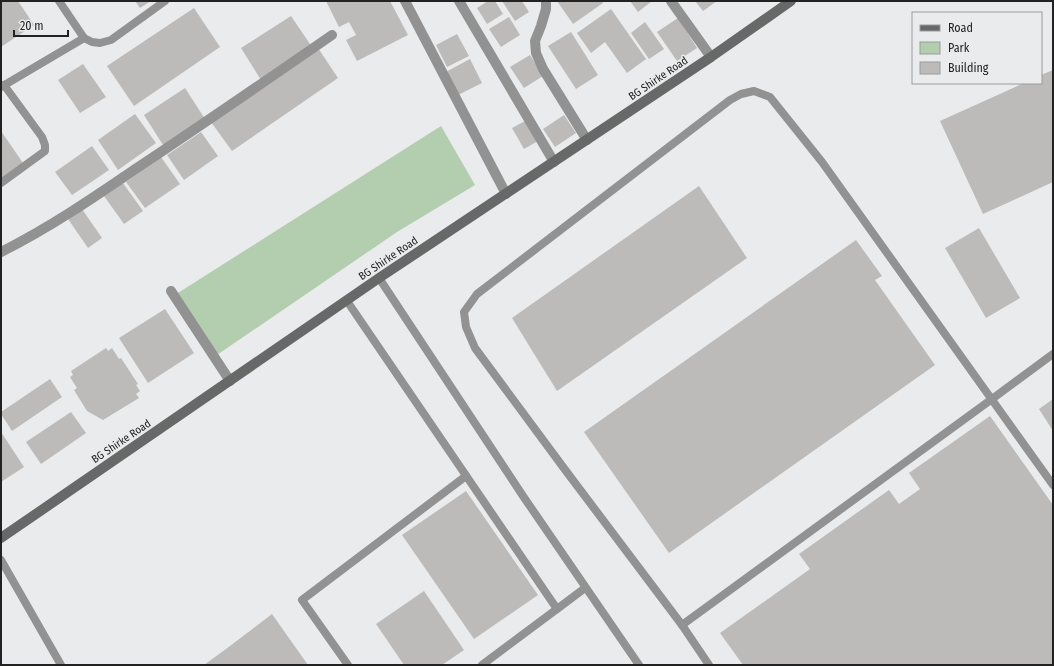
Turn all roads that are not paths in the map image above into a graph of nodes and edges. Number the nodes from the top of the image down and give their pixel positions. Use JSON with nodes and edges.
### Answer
{"nodes":[{"id":1,"x":59,"y":1,"type":"edge"},
{"id":2,"x":165,"y":1,"type":"edge"},
{"id":3,"x":405,"y":1,"type":"edge"},
{"id":4,"x":459,"y":1,"type":"edge"},
{"id":5,"x":546,"y":1,"type":"edge"},
{"id":6,"x":671,"y":1,"type":"edge"},
{"id":7,"x":791,"y":1,"type":"edge"},
{"id":8,"x":332,"y":35,"type":"dead end"},
{"id":9,"x":84,"y":38,"type":"junction"},
{"id":10,"x":711,"y":57,"type":"junction"},
{"id":11,"x":2,"y":86,"type":"edge"},
{"id":12,"x":587,"y":140,"type":"junction"},
{"id":13,"x":554,"y":162,"type":"junction"},
{"id":14,"x":1,"y":183,"type":"edge"},
{"id":15,"x":506,"y":194,"type":"junction"},
{"id":16,"x":1,"y":252,"type":"edge"},
{"id":17,"x":379,"y":278,"type":"junction"},
{"id":18,"x":171,"y":291,"type":"dead end"},
{"id":19,"x":347,"y":301,"type":"junction"},
{"id":20,"x":1053,"y":354,"type":"edge"},
{"id":21,"x":230,"y":381,"type":"junction"},
{"id":22,"x":992,"y":400,"type":"junction"},
{"id":23,"x":466,"y":476,"type":"junction"},
{"id":24,"x":1053,"y":485,"type":"edge"},
{"id":25,"x":1,"y":538,"type":"edge"},
{"id":26,"x":1,"y":560,"type":"edge"},
{"id":27,"x":585,"y":588,"type":"junction"},
{"id":28,"x":557,"y":609,"type":"junction"},
{"id":29,"x":682,"y":625,"type":"junction"},
{"id":30,"x":61,"y":665,"type":"edge"},
{"id":31,"x":348,"y":665,"type":"edge"},
{"id":32,"x":482,"y":665,"type":"edge"},
{"id":33,"x":639,"y":665,"type":"edge"},
{"id":34,"x":709,"y":665,"type":"edge"}],
"edges":[{"from":1,"to":9,"type":"lane"},
{"from":2,"to":9,"type":"lane"},
{"from":3,"to":15,"type":"street"},
{"from":4,"to":13,"type":"street"},
{"from":5,"to":12,"type":"street"},
{"from":6,"to":10,"type":"street"},
{"from":7,"to":10,"type":"street","name":"BG Shirke Road"},
{"from":8,"to":16,"type":"street"},
{"from":9,"to":11,"type":"lane"},
{"from":10,"to":12,"type":"street","name":"BG Shirke Road"},
{"from":11,"to":14,"type":"lane"},
{"from":12,"to":13,"type":"street","name":"BG Shirke Road"},
{"from":13,"to":15,"type":"street","name":"BG Shirke Road"},
{"from":15,"to":17,"type":"street","name":"BG Shirke Road"},
{"from":17,"to":19,"type":"street","name":"BG Shirke Road"},
{"from":17,"to":27,"type":"lane"},
{"from":18,"to":21,"type":"street"},
{"from":19,"to":21,"type":"street","name":"BG Shirke Road"},
{"from":19,"to":23,"type":"lane"},
{"from":20,"to":22,"type":"lane"},
{"from":21,"to":25,"type":"street","name":"BG Shirke Road"},
{"from":22,"to":24,"type":"lane"},
{"from":22,"to":29,"type":"lane"},
{"from":22,"to":29,"type":"lane"},
{"from":23,"to":28,"type":"lane"},
{"from":23,"to":31,"type":"lane"},
{"from":26,"to":30,"type":"lane"},
{"from":27,"to":28,"type":"lane"},
{"from":27,"to":33,"type":"lane"},
{"from":28,"to":32,"type":"lane"},
{"from":29,"to":34,"type":"lane"}]}
